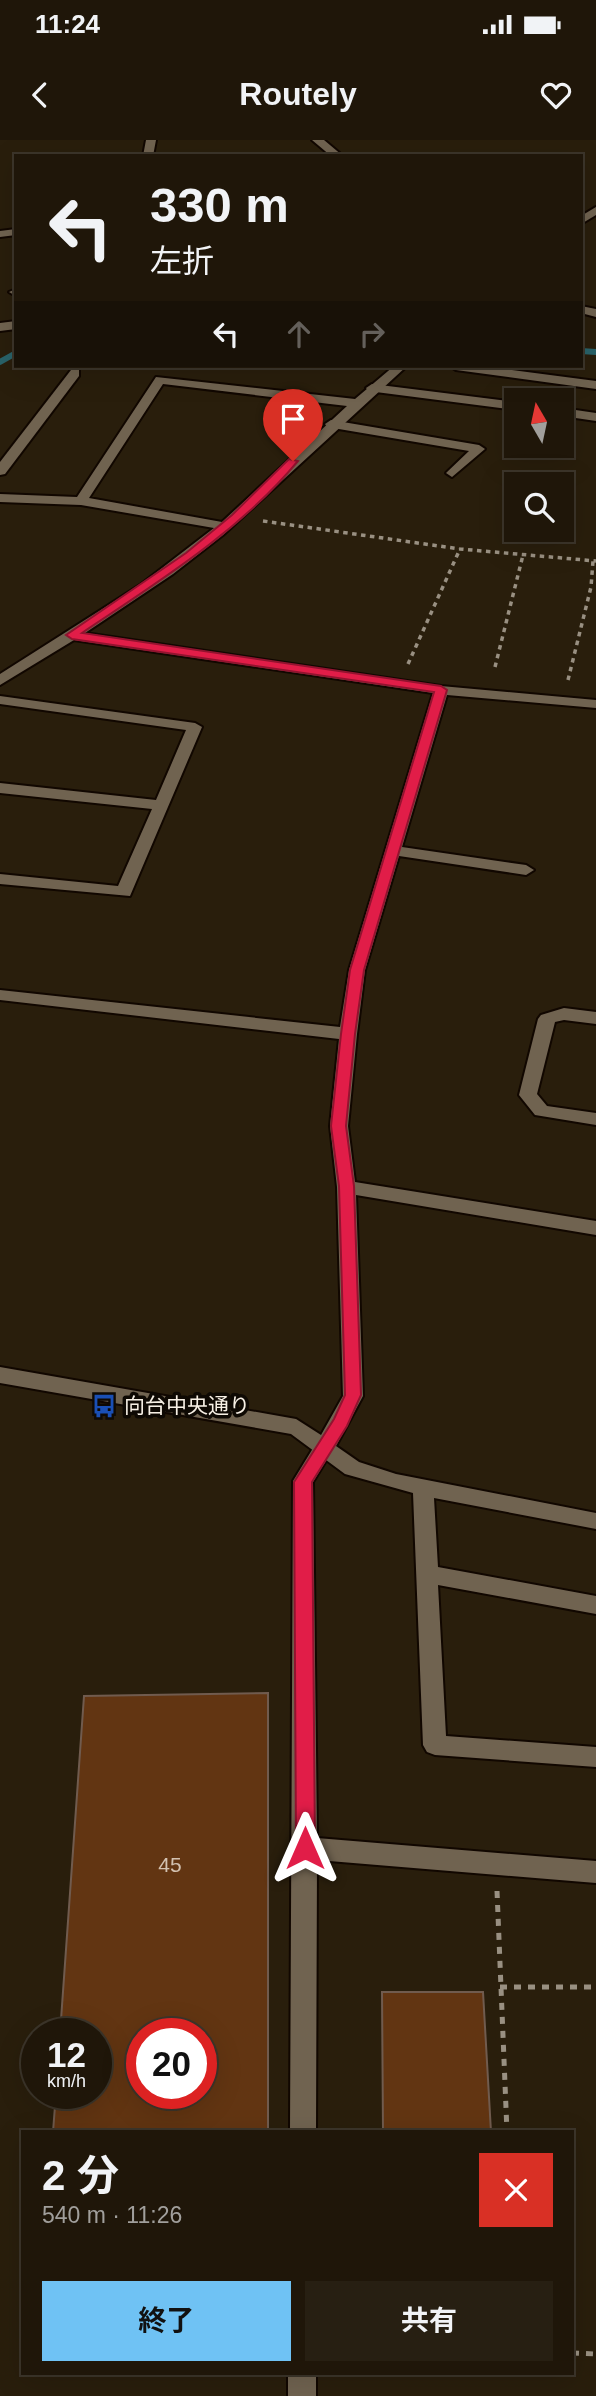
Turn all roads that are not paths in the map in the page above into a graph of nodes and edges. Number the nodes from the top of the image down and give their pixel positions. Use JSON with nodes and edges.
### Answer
{"nodes":[{"id":1,"x":317,"y":140,"type":"edge"},
{"id":2,"x":335,"y":154,"type":"edge"},
{"id":3,"x":398,"y":368,"type":"edge"},
{"id":4,"x":471,"y":368,"type":"edge"},
{"id":5,"x":75,"y":373,"type":"dead end"},
{"id":6,"x":596,"y":385,"type":"edge"},
{"id":7,"x":372,"y":388,"type":"junction"},
{"id":8,"x":355,"y":403,"type":"junction"},
{"id":9,"x":504,"y":405,"type":"edge"},
{"id":10,"x":574,"y":413,"type":"edge"},
{"id":11,"x":596,"y":416,"type":"edge"},
{"id":12,"x":331,"y":424,"type":"junction"},
{"id":13,"x":0,"y":471,"type":"edge"},
{"id":14,"x":452,"y":473,"type":"dead end"},
{"id":15,"x":0,"y":498,"type":"edge"},
{"id":16,"x":81,"y":501,"type":"junction"},
{"id":17,"x":230,"y":522,"type":"junction"},
{"id":18,"x":72,"y":635,"type":"junction"},
{"id":19,"x":0,"y":681,"type":"edge"},
{"id":20,"x":441,"y":690,"type":"junction"},
{"id":21,"x":0,"y":701,"type":"edge"},
{"id":22,"x":596,"y":704,"type":"edge"},
{"id":23,"x":0,"y":788,"type":"edge"},
{"id":24,"x":159,"y":805,"type":"junction"},
{"id":25,"x":392,"y":850,"type":"junction"},
{"id":26,"x":526,"y":870,"type":"dead end"},
{"id":27,"x":0,"y":879,"type":"edge"},
{"id":28,"x":0,"y":995,"type":"edge"},
{"id":29,"x":596,"y":1018,"type":"edge"},
{"id":30,"x":348,"y":1034,"type":"junction"},
{"id":31,"x":596,"y":1119,"type":"edge"},
{"id":32,"x":346,"y":1186,"type":"junction"},
{"id":33,"x":596,"y":1228,"type":"edge"},
{"id":34,"x":0,"y":1375,"type":"edge"},
{"id":35,"x":325,"y":1446,"type":"junction"},
{"id":36,"x":423,"y":1487,"type":"junction"},
{"id":37,"x":596,"y":1521,"type":"edge"},
{"id":38,"x":426,"y":1574,"type":"junction"},
{"id":39,"x":596,"y":1605,"type":"edge"},
{"id":40,"x":596,"y":1757,"type":"edge"},
{"id":41,"x":305,"y":1848,"type":"junction"},
{"id":42,"x":596,"y":1872,"type":"edge"},
{"id":43,"x":303,"y":2130,"type":"edge"},
{"id":44,"x":302,"y":2375,"type":"edge"},
{"id":45,"x":302,"y":2396,"type":"edge"}],
"edges":[{"from":1,"to":2,"type":"street"},
{"from":3,"to":7,"type":"street"},
{"from":4,"to":6,"type":"street"},
{"from":5,"to":13,"type":"street"},
{"from":7,"to":8,"type":"street"},
{"from":7,"to":9,"type":"street"},
{"from":8,"to":12,"type":"street"},
{"from":8,"to":16,"type":"street"},
{"from":10,"to":11,"type":"street"},
{"from":12,"to":14,"type":"street"},
{"from":12,"to":17,"type":"street"},
{"from":15,"to":16,"type":"street"},
{"from":16,"to":17,"type":"street"},
{"from":17,"to":18,"type":"street"},
{"from":18,"to":19,"type":"street"},
{"from":18,"to":20,"type":"street"},
{"from":20,"to":22,"type":"street"},
{"from":20,"to":25,"type":"street"},
{"from":21,"to":24,"type":"street"},
{"from":23,"to":24,"type":"street"},
{"from":24,"to":27,"type":"street"},
{"from":25,"to":26,"type":"street"},
{"from":25,"to":30,"type":"street"},
{"from":28,"to":30,"type":"street"},
{"from":29,"to":31,"type":"street"},
{"from":30,"to":32,"type":"street"},
{"from":32,"to":33,"type":"street"},
{"from":32,"to":35,"type":"street"},
{"from":34,"to":35,"type":"street"},
{"from":35,"to":36,"type":"street"},
{"from":35,"to":41,"type":"street"},
{"from":36,"to":37,"type":"street"},
{"from":36,"to":38,"type":"street"},
{"from":38,"to":39,"type":"street"},
{"from":38,"to":40,"type":"street"},
{"from":41,"to":42,"type":"street"},
{"from":41,"to":43,"type":"street"},
{"from":44,"to":45,"type":"street"}]}
